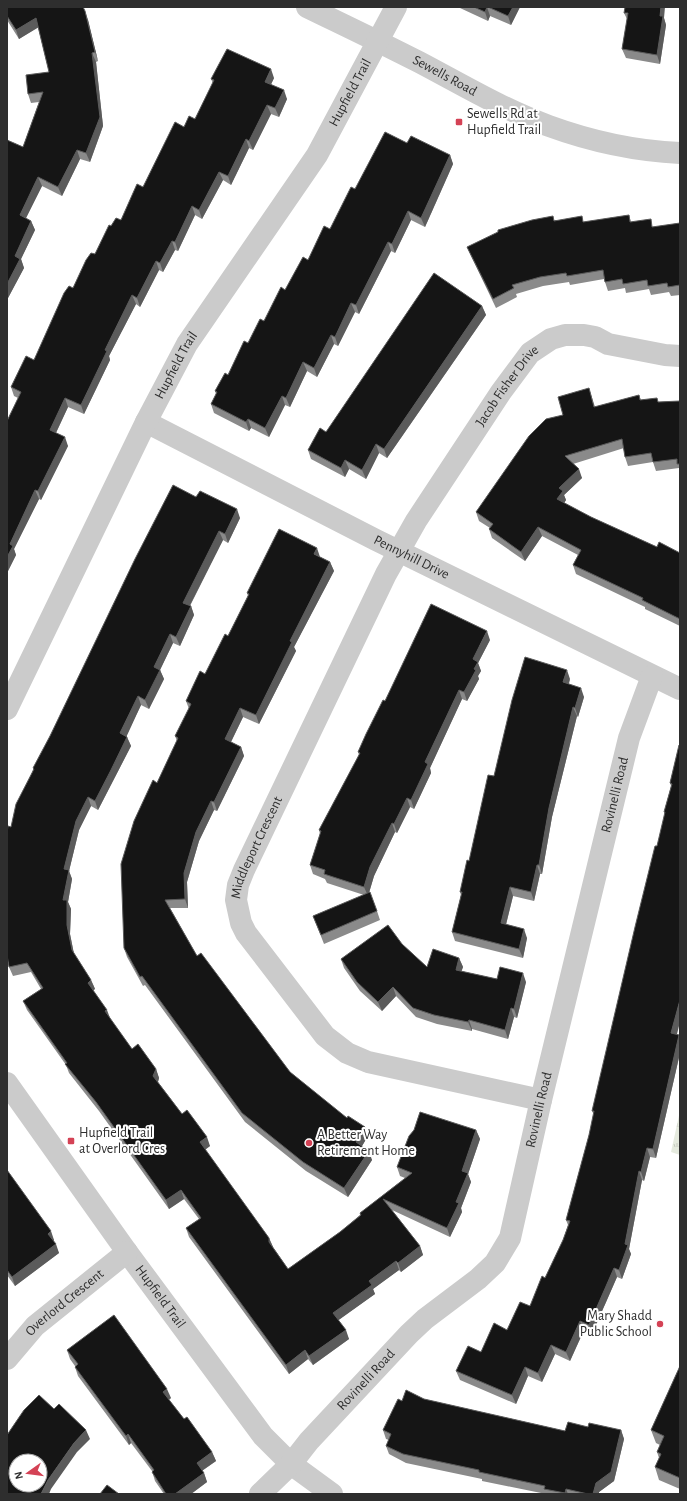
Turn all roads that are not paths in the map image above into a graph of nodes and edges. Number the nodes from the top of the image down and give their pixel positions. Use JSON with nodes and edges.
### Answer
{"nodes":[{"id":1,"x":307,"y":7,"type":"edge"},
{"id":2,"x":396,"y":7,"type":"edge"},
{"id":3,"x":377,"y":41,"type":"junction"},
{"id":4,"x":680,"y":153,"type":"edge"},
{"id":5,"x":680,"y":356,"type":"edge"},
{"id":6,"x":146,"y":422,"type":"junction"},
{"id":7,"x":399,"y":551,"type":"junction"},
{"id":8,"x":652,"y":676,"type":"junction"},
{"id":9,"x":680,"y":689,"type":"edge"},
{"id":10,"x":7,"y":708,"type":"edge"},
{"id":11,"x":7,"y":1083,"type":"edge"},
{"id":12,"x":541,"y":1100,"type":"junction"},
{"id":13,"x":127,"y":1252,"type":"junction"},
{"id":14,"x":7,"y":1359,"type":"edge"},
{"id":15,"x":291,"y":1464,"type":"junction"},
{"id":16,"x":260,"y":1494,"type":"edge"},
{"id":17,"x":332,"y":1494,"type":"edge"}],
"edges":[{"from":1,"to":3,"type":"street","name":"Sewells Road"},
{"from":2,"to":3,"type":"street","name":"Hupfield Trail"},
{"from":3,"to":4,"type":"street","name":"Sewells Road"},
{"from":3,"to":6,"type":"street","name":"Hupfield Trail"},
{"from":5,"to":7,"type":"street","name":"Jacob Fisher Drive"},
{"from":6,"to":7,"type":"street","name":"Pennyhill Drive"},
{"from":6,"to":10,"type":"street","name":"Hupfield Trail"},
{"from":7,"to":8,"type":"street","name":"Pennyhill Drive"},
{"from":7,"to":12,"type":"street","name":"Middleport Crescent"},
{"from":8,"to":9,"type":"street","name":"Pennyhill Drive"},
{"from":8,"to":12,"type":"street","name":"Rovinelli Road"},
{"from":11,"to":13,"type":"street","name":"Hupfield Trail"},
{"from":12,"to":15,"type":"street","name":"Rovinelli Road"},
{"from":13,"to":14,"type":"street","name":"Overlord Crescent"},
{"from":13,"to":15,"type":"street","name":"Hupfield Trail"},
{"from":15,"to":16,"type":"street"},
{"from":15,"to":17,"type":"street","name":"Hupfield Trail"}]}
